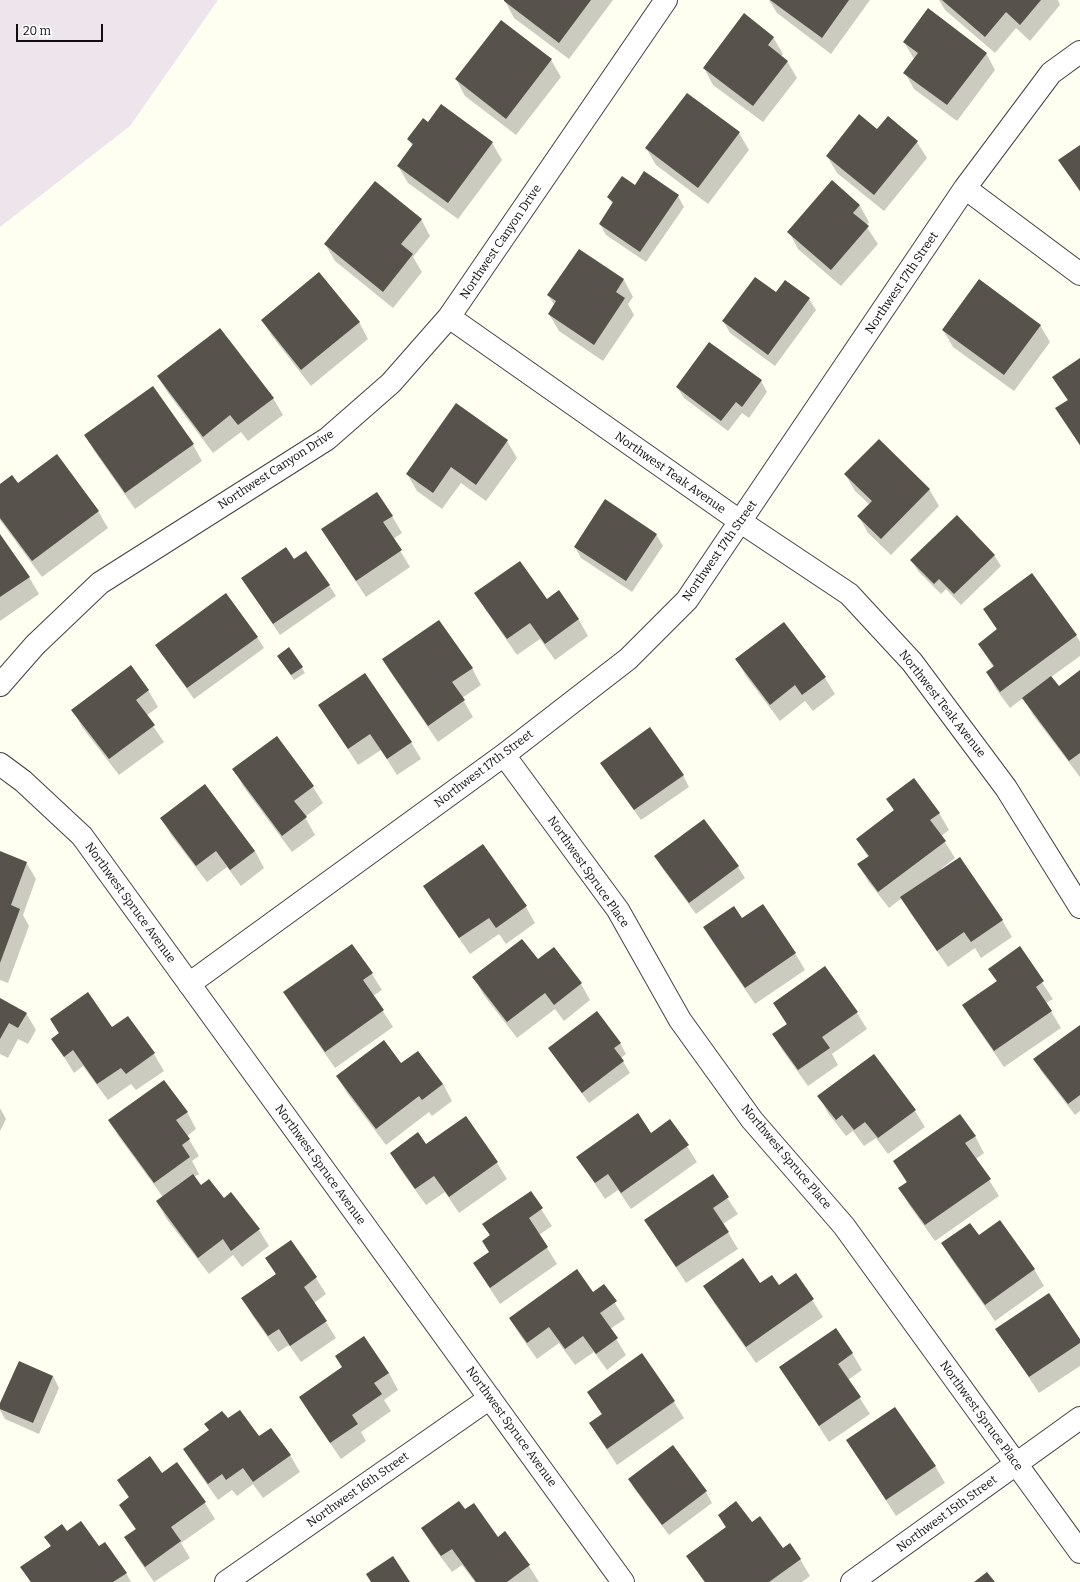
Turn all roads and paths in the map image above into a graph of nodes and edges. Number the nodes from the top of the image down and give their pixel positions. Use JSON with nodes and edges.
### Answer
{"nodes":[{"id":1,"x":666,"y":0,"type":"edge"},
{"id":2,"x":1080,"y":52,"type":"edge"},
{"id":3,"x":965,"y":188,"type":"junction"},
{"id":4,"x":1080,"y":274,"type":"edge"},
{"id":5,"x":449,"y":318,"type":"junction"},
{"id":6,"x":741,"y":522,"type":"junction"},
{"id":7,"x":0,"y":685,"type":"edge"},
{"id":8,"x":504,"y":755,"type":"junction"},
{"id":9,"x":0,"y":764,"type":"edge"},
{"id":10,"x":1080,"y":907,"type":"edge"},
{"id":11,"x":189,"y":984,"type":"junction"},
{"id":12,"x":490,"y":1398,"type":"junction"},
{"id":13,"x":1080,"y":1418,"type":"edge"},
{"id":14,"x":1016,"y":1464,"type":"junction"},
{"id":15,"x":1080,"y":1552,"type":"edge"},
{"id":16,"x":226,"y":1582,"type":"edge"},
{"id":17,"x":623,"y":1582,"type":"edge"},
{"id":18,"x":852,"y":1582,"type":"edge"}],
"edges":[{"from":1,"to":5,"type":"street","name":"Northwest Canyon Drive"},
{"from":2,"to":3,"type":"street","name":"Northwest 17th Street"},
{"from":3,"to":4,"type":"street"},
{"from":3,"to":6,"type":"street","name":"Northwest 17th Street"},
{"from":5,"to":6,"type":"street","name":"Northwest Teak Avenue"},
{"from":5,"to":7,"type":"street","name":"Northwest Canyon Drive"},
{"from":6,"to":8,"type":"street","name":"Northwest 17th Street"},
{"from":6,"to":10,"type":"street","name":"Northwest Teak Avenue"},
{"from":8,"to":11,"type":"street","name":"Northwest 17th Street"},
{"from":8,"to":14,"type":"street","name":"Northwest Spruce Place"},
{"from":9,"to":11,"type":"street","name":"Northwest Spruce Avenue"},
{"from":11,"to":12,"type":"street","name":"Northwest Spruce Avenue"},
{"from":12,"to":16,"type":"street","name":"Northwest 16th Street"},
{"from":12,"to":17,"type":"street","name":"Northwest Spruce Avenue"},
{"from":13,"to":14,"type":"street","name":"Northwest 15th Street"},
{"from":14,"to":15,"type":"street","name":"Northwest Spruce Place"},
{"from":14,"to":18,"type":"street","name":"Northwest 15th Street"}]}
